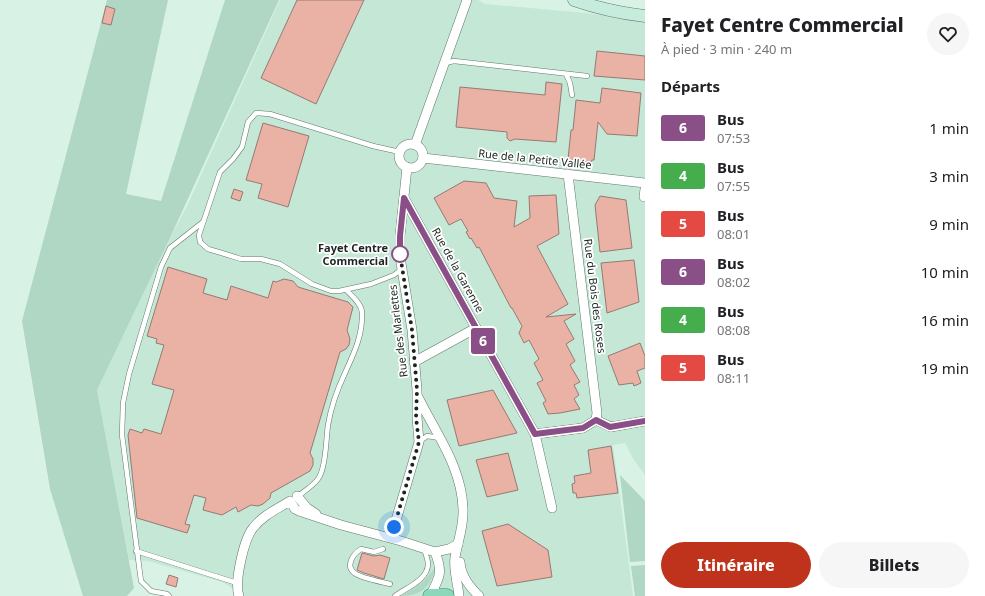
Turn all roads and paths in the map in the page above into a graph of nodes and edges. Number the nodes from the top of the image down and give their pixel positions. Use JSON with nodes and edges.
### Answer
{"nodes":[{"id":1,"x":467,"y":0,"type":"edge"},
{"id":2,"x":574,"y":0,"type":"edge"},
{"id":3,"x":645,"y":16,"type":"edge"},
{"id":4,"x":448,"y":53,"type":"junction"},
{"id":5,"x":454,"y":61,"type":"junction"},
{"id":6,"x":445,"y":63,"type":"junction"},
{"id":7,"x":566,"y":74,"type":"junction"},
{"id":8,"x":587,"y":76,"type":"dead end"},
{"id":9,"x":572,"y":95,"type":"dead end"},
{"id":10,"x":415,"y":145,"type":"junction"},
{"id":11,"x":400,"y":152,"type":"junction"},
{"id":12,"x":423,"y":158,"type":"junction"},
{"id":13,"x":408,"y":167,"type":"junction"},
{"id":14,"x":568,"y":174,"type":"junction"},
{"id":15,"x":645,"y":183,"type":"edge"},
{"id":16,"x":404,"y":198,"type":"junction"},
{"id":17,"x":203,"y":222,"type":"junction"},
{"id":18,"x":402,"y":269,"type":"junction"},
{"id":19,"x":346,"y":290,"type":"junction"},
{"id":20,"x":476,"y":328,"type":"junction"},
{"id":21,"x":414,"y":362,"type":"junction"},
{"id":22,"x":417,"y":395,"type":"junction"},
{"id":23,"x":596,"y":420,"type":"junction"},
{"id":24,"x":645,"y":421,"type":"edge"},
{"id":25,"x":535,"y":434,"type":"junction"},
{"id":26,"x":440,"y":438,"type":"junction"},
{"id":27,"x":419,"y":442,"type":"junction"},
{"id":28,"x":294,"y":499,"type":"junction"},
{"id":29,"x":552,"y":508,"type":"dead end"},
{"id":30,"x":394,"y":527,"type":"junction"},
{"id":31,"x":401,"y":541,"type":"junction"},
{"id":32,"x":458,"y":544,"type":"junction"},
{"id":33,"x":424,"y":548,"type":"junction"},
{"id":34,"x":383,"y":549,"type":"dead end"},
{"id":35,"x":136,"y":551,"type":"junction"},
{"id":36,"x":435,"y":552,"type":"junction"},
{"id":37,"x":237,"y":583,"type":"junction"},
{"id":38,"x":390,"y":584,"type":"dead end"},
{"id":39,"x":169,"y":596,"type":"edge"},
{"id":40,"x":239,"y":596,"type":"edge"},
{"id":41,"x":395,"y":596,"type":"edge"},
{"id":42,"x":430,"y":596,"type":"edge"},
{"id":43,"x":447,"y":596,"type":"edge"},
{"id":44,"x":459,"y":596,"type":"edge"},
{"id":45,"x":479,"y":596,"type":"edge"}],
"edges":[{"from":1,"to":4,"type":"street"},
{"from":2,"to":3,"type":"main road"},
{"from":4,"to":5,"type":"lane"},
{"from":4,"to":6,"type":"street"},
{"from":5,"to":6,"type":"lane"},
{"from":5,"to":7,"type":"lane"},
{"from":6,"to":10,"type":"street"},
{"from":7,"to":8,"type":"lane"},
{"from":7,"to":9,"type":"lane"},
{"from":10,"to":11,"type":"street"},
{"from":10,"to":12,"type":"street"},
{"from":11,"to":13,"type":"street"},
{"from":11,"to":17,"type":"lane"},
{"from":12,"to":13,"type":"street"},
{"from":12,"to":14,"type":"street","name":"Rue de la Petite Vallée"},
{"from":13,"to":16,"type":"street","name":"Rue des Marlettes"},
{"from":14,"to":15,"type":"street","name":"Rue de la Petite Vallée"},
{"from":14,"to":23,"type":"street","name":"Rue du Bois des Roses"},
{"from":16,"to":18,"type":"street","name":"Rue des Marlettes"},
{"from":16,"to":20,"type":"street","name":"Rue de la Garenne"},
{"from":17,"to":19,"type":"lane"},
{"from":17,"to":35,"type":"lane"},
{"from":18,"to":19,"type":"lane"},
{"from":18,"to":21,"type":"street","name":"Rue des Marlettes"},
{"from":19,"to":28,"type":"lane"},
{"from":20,"to":21,"type":"street"},
{"from":20,"to":25,"type":"street","name":"Rue de la Garenne"},
{"from":21,"to":22,"type":"street","name":"Rue des Marlettes"},
{"from":22,"to":26,"type":"street","name":"Rue des Marlettes"},
{"from":22,"to":27,"type":"street","name":"Rue des Marlettes"},
{"from":23,"to":24,"type":"street"},
{"from":23,"to":25,"type":"street"},
{"from":25,"to":29,"type":"street","name":"Rue de la Garenne"},
{"from":26,"to":27,"type":"lane"},
{"from":26,"to":32,"type":"street","name":"Rue des Marlettes"},
{"from":27,"to":30,"type":"street","name":"Rue des Marlettes"},
{"from":28,"to":30,"type":"street"},
{"from":28,"to":31,"type":"street"},
{"from":28,"to":37,"type":"street"},
{"from":30,"to":31,"type":"street"},
{"from":31,"to":33,"type":"street"},
{"from":32,"to":36,"type":"street"},
{"from":32,"to":44,"type":"street"},
{"from":32,"to":45,"type":"street"},
{"from":33,"to":36,"type":"street"},
{"from":33,"to":41,"type":"lane"},
{"from":34,"to":38,"type":"lane"},
{"from":35,"to":37,"type":"lane"},
{"from":35,"to":39,"type":"lane"},
{"from":36,"to":42,"type":"street"},
{"from":37,"to":40,"type":"street"},
{"from":42,"to":43,"type":"main road"}]}
